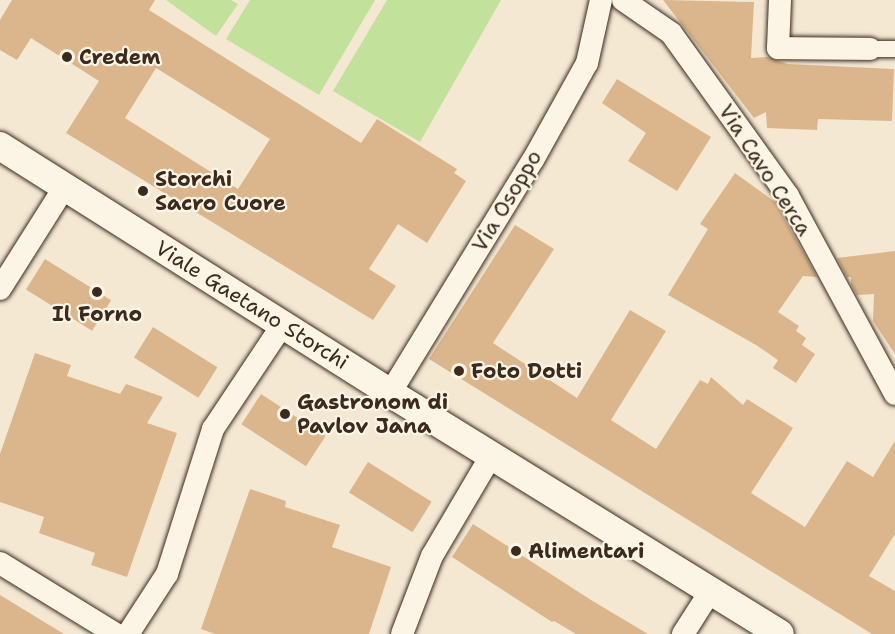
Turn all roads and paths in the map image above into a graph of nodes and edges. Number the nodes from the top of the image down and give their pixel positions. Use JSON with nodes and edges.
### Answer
{"nodes":[{"id":1,"x":601,"y":0,"type":"edge"},
{"id":2,"x":623,"y":0,"type":"edge"},
{"id":3,"x":780,"y":0,"type":"edge"},
{"id":4,"x":870,"y":49,"type":"joint"},
{"id":5,"x":895,"y":49,"type":"edge"},
{"id":6,"x":0,"y":146,"type":"edge"},
{"id":7,"x":65,"y":186,"type":"junction"},
{"id":8,"x":0,"y":289,"type":"edge"},
{"id":9,"x":283,"y":324,"type":"junction"},
{"id":10,"x":390,"y":393,"type":"junction"},
{"id":11,"x":895,"y":394,"type":"edge"},
{"id":12,"x":492,"y":454,"type":"junction"},
{"id":13,"x":0,"y":563,"type":"edge"},
{"id":14,"x":710,"y":592,"type":"junction"},
{"id":15,"x":116,"y":634,"type":"edge"},
{"id":16,"x":128,"y":634,"type":"edge"},
{"id":17,"x":402,"y":634,"type":"edge"},
{"id":18,"x":683,"y":634,"type":"edge"},
{"id":19,"x":780,"y":634,"type":"edge"}],
"edges":[{"from":1,"to":10,"type":"street","name":"Via Osoppo"},
{"from":2,"to":11,"type":"street","name":"Via Cavo Cerca"},
{"from":3,"to":4,"type":"street"},
{"from":4,"to":5,"type":"street"},
{"from":6,"to":7,"type":"street","name":"Viale Gaetano Storchi"},
{"from":7,"to":8,"type":"street"},
{"from":7,"to":9,"type":"street","name":"Viale Gaetano Storchi"},
{"from":9,"to":10,"type":"street","name":"Viale Gaetano Storchi"},
{"from":9,"to":16,"type":"street"},
{"from":10,"to":12,"type":"street","name":"Viale Gaetano Storchi"},
{"from":12,"to":14,"type":"street","name":"Viale Gaetano Storchi"},
{"from":12,"to":17,"type":"street"},
{"from":13,"to":15,"type":"street"},
{"from":14,"to":18,"type":"street"},
{"from":14,"to":19,"type":"street","name":"Viale Gaetano Storchi"}]}
